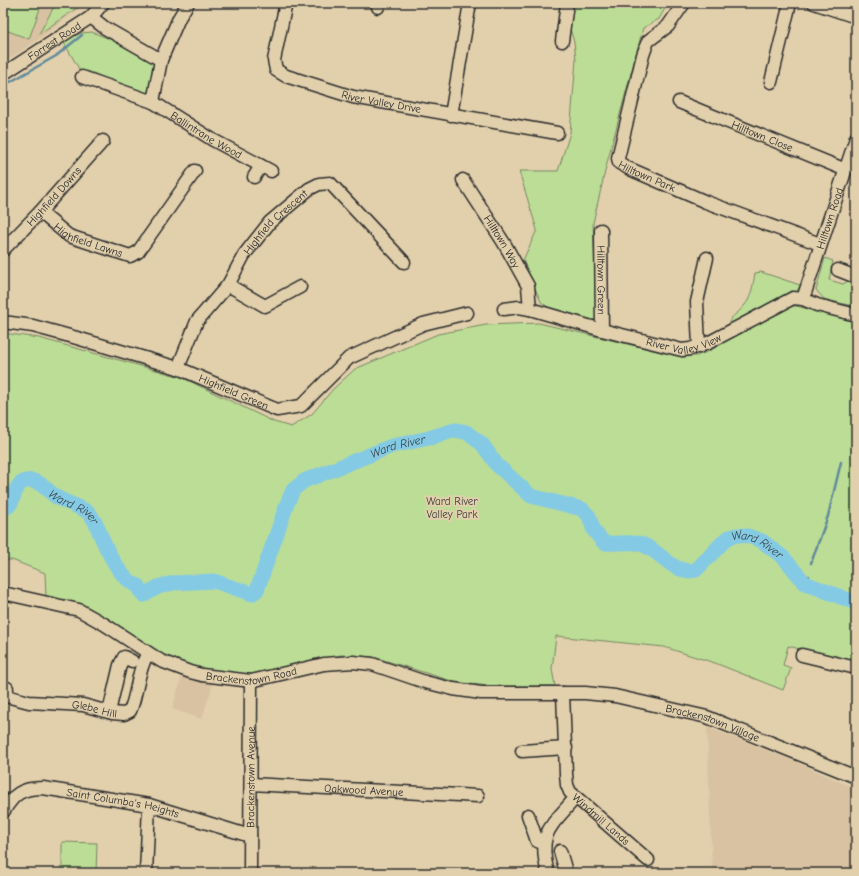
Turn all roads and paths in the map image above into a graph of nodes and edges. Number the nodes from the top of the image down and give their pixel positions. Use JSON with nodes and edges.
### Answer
{"nodes":[{"id":1,"x":103,"y":3,"type":"edge"},
{"id":2,"x":188,"y":3,"type":"edge"},
{"id":3,"x":286,"y":3,"type":"edge"},
{"id":4,"x":470,"y":3,"type":"edge"},
{"id":5,"x":567,"y":3,"type":"edge"},
{"id":6,"x":684,"y":3,"type":"edge"},
{"id":7,"x":790,"y":3,"type":"edge"},
{"id":8,"x":814,"y":3,"type":"edge"},
{"id":9,"x":91,"y":17,"type":"junction"},
{"id":10,"x":856,"y":17,"type":"edge"},
{"id":11,"x":562,"y":41,"type":"dead end"},
{"id":12,"x":161,"y":60,"type":"junction"},
{"id":13,"x":3,"y":74,"type":"edge"},
{"id":14,"x":91,"y":76,"type":"dead end"},
{"id":15,"x":771,"y":82,"type":"dead end"},
{"id":16,"x":153,"y":102,"type":"junction"},
{"id":17,"x":680,"y":102,"type":"dead end"},
{"id":18,"x":451,"y":115,"type":"junction"},
{"id":19,"x":557,"y":133,"type":"dead end"},
{"id":20,"x":856,"y":138,"type":"edge"},
{"id":21,"x":103,"y":141,"type":"dead end"},
{"id":22,"x":846,"y":170,"type":"junction"},
{"id":23,"x":195,"y":171,"type":"dead end"},
{"id":24,"x":254,"y":177,"type":"dead end"},
{"id":25,"x":463,"y":180,"type":"dead end"},
{"id":26,"x":40,"y":212,"type":"junction"},
{"id":27,"x":601,"y":230,"type":"dead end"},
{"id":28,"x":820,"y":244,"type":"junction"},
{"id":29,"x":3,"y":250,"type":"edge"},
{"id":30,"x":707,"y":258,"type":"dead end"},
{"id":31,"x":404,"y":262,"type":"dead end"},
{"id":32,"x":838,"y":270,"type":"dead end"},
{"id":33,"x":856,"y":276,"type":"edge"},
{"id":34,"x":228,"y":285,"type":"junction"},
{"id":35,"x":300,"y":287,"type":"dead end"},
{"id":36,"x":803,"y":299,"type":"junction"},
{"id":37,"x":530,"y":308,"type":"junction"},
{"id":38,"x":504,"y":309,"type":"dead end"},
{"id":39,"x":467,"y":313,"type":"dead end"},
{"id":40,"x":856,"y":315,"type":"edge"},
{"id":41,"x":3,"y":322,"type":"edge"},
{"id":42,"x":602,"y":330,"type":"junction"},
{"id":43,"x":700,"y":347,"type":"junction"},
{"id":44,"x":178,"y":368,"type":"junction"},
{"id":45,"x":3,"y":593,"type":"edge"},
{"id":46,"x":148,"y":653,"type":"junction"},
{"id":47,"x":802,"y":655,"type":"dead end"},
{"id":48,"x":132,"y":661,"type":"dead end"},
{"id":49,"x":856,"y":668,"type":"edge"},
{"id":50,"x":251,"y":681,"type":"junction"},
{"id":51,"x":7,"y":688,"type":"dead end"},
{"id":52,"x":563,"y":693,"type":"junction"},
{"id":53,"x":109,"y":712,"type":"junction"},
{"id":54,"x":566,"y":748,"type":"junction"},
{"id":55,"x":522,"y":751,"type":"dead end"},
{"id":56,"x":856,"y":777,"type":"edge"},
{"id":57,"x":251,"y":784,"type":"junction"},
{"id":58,"x":478,"y":796,"type":"dead end"},
{"id":59,"x":575,"y":798,"type":"junction"},
{"id":60,"x":149,"y":805,"type":"junction"},
{"id":61,"x":3,"y":812,"type":"edge"},
{"id":62,"x":528,"y":815,"type":"dead end"},
{"id":63,"x":250,"y":836,"type":"junction"},
{"id":64,"x":543,"y":843,"type":"junction"},
{"id":65,"x":560,"y":851,"type":"dead end"},
{"id":66,"x":648,"y":860,"type":"dead end"},
{"id":67,"x":146,"y":873,"type":"edge"},
{"id":68,"x":250,"y":873,"type":"edge"},
{"id":69,"x":548,"y":873,"type":"edge"},
{"id":70,"x":564,"y":873,"type":"edge"}],
"edges":[{"from":1,"to":9,"type":"street","name":"Forrest Road"},
{"from":2,"to":12,"type":"street"},
{"from":3,"to":18,"type":"street","name":"River Valley Drive"},
{"from":4,"to":18,"type":"street"},
{"from":5,"to":11,"type":"street"},
{"from":6,"to":28,"type":"street","name":"Hilltown Park"},
{"from":7,"to":15,"type":"street"},
{"from":8,"to":10,"type":"street"},
{"from":9,"to":12,"type":"street"},
{"from":9,"to":13,"type":"street","name":"Forrest Road"},
{"from":12,"to":16,"type":"street"},
{"from":14,"to":16,"type":"street","name":"Ballintrane Wood"},
{"from":16,"to":24,"type":"street","name":"Ballintrane Wood"},
{"from":17,"to":22,"type":"street","name":"Hilltown Close"},
{"from":18,"to":19,"type":"street","name":"River Valley Drive"},
{"from":20,"to":22,"type":"street","name":"Hilltown Road"},
{"from":21,"to":26,"type":"street","name":"Highfield Downs"},
{"from":22,"to":28,"type":"street","name":"Hilltown Road"},
{"from":23,"to":26,"type":"street","name":"Highfield Lawns"},
{"from":25,"to":37,"type":"street","name":"Hilltown Way"},
{"from":26,"to":29,"type":"street","name":"Highfield Downs"},
{"from":27,"to":42,"type":"street","name":"Hilltown Green"},
{"from":28,"to":36,"type":"street","name":"Hilltown Road"},
{"from":30,"to":43,"type":"street"},
{"from":31,"to":34,"type":"street","name":"Highfield Crescent"},
{"from":32,"to":33,"type":"street"},
{"from":34,"to":35,"type":"street"},
{"from":34,"to":44,"type":"street","name":"Highfield Crescent"},
{"from":36,"to":40,"type":"street","name":"River Valley View"},
{"from":36,"to":43,"type":"street","name":"River Valley View"},
{"from":37,"to":38,"type":"street","name":"River Valley View"},
{"from":37,"to":42,"type":"street","name":"River Valley View"},
{"from":39,"to":44,"type":"street","name":"Highfield Green"},
{"from":41,"to":44,"type":"street","name":"Highfield Green"},
{"from":42,"to":43,"type":"street","name":"River Valley View"},
{"from":45,"to":46,"type":"street","name":"Brackenstown Road"},
{"from":46,"to":50,"type":"street","name":"Brackenstown Road"},
{"from":46,"to":53,"type":"street","name":"Glebe Hill"},
{"from":47,"to":49,"type":"street"},
{"from":48,"to":53,"type":"street"},
{"from":50,"to":52,"type":"street","name":"Brackenstown Road"},
{"from":50,"to":57,"type":"street","name":"Brackenstown Avenue"},
{"from":51,"to":53,"type":"street","name":"Glebe Hill"},
{"from":52,"to":54,"type":"street","name":"Windmill Lands"},
{"from":52,"to":56,"type":"street","name":"Brackenstown Village"},
{"from":54,"to":55,"type":"street"},
{"from":54,"to":59,"type":"street","name":"Windmill Lands"},
{"from":57,"to":58,"type":"street","name":"Oakwood Avenue"},
{"from":57,"to":63,"type":"street","name":"Brackenstown Avenue"},
{"from":59,"to":64,"type":"street"},
{"from":59,"to":66,"type":"street","name":"Windmill Lands"},
{"from":60,"to":61,"type":"street","name":"Saint Columba's Heights"},
{"from":60,"to":63,"type":"street","name":"Saint Columba's Heights"},
{"from":60,"to":67,"type":"street"},
{"from":62,"to":64,"type":"street"},
{"from":63,"to":68,"type":"street","name":"Brackenstown Avenue"},
{"from":64,"to":69,"type":"street"},
{"from":65,"to":70,"type":"street"}]}
